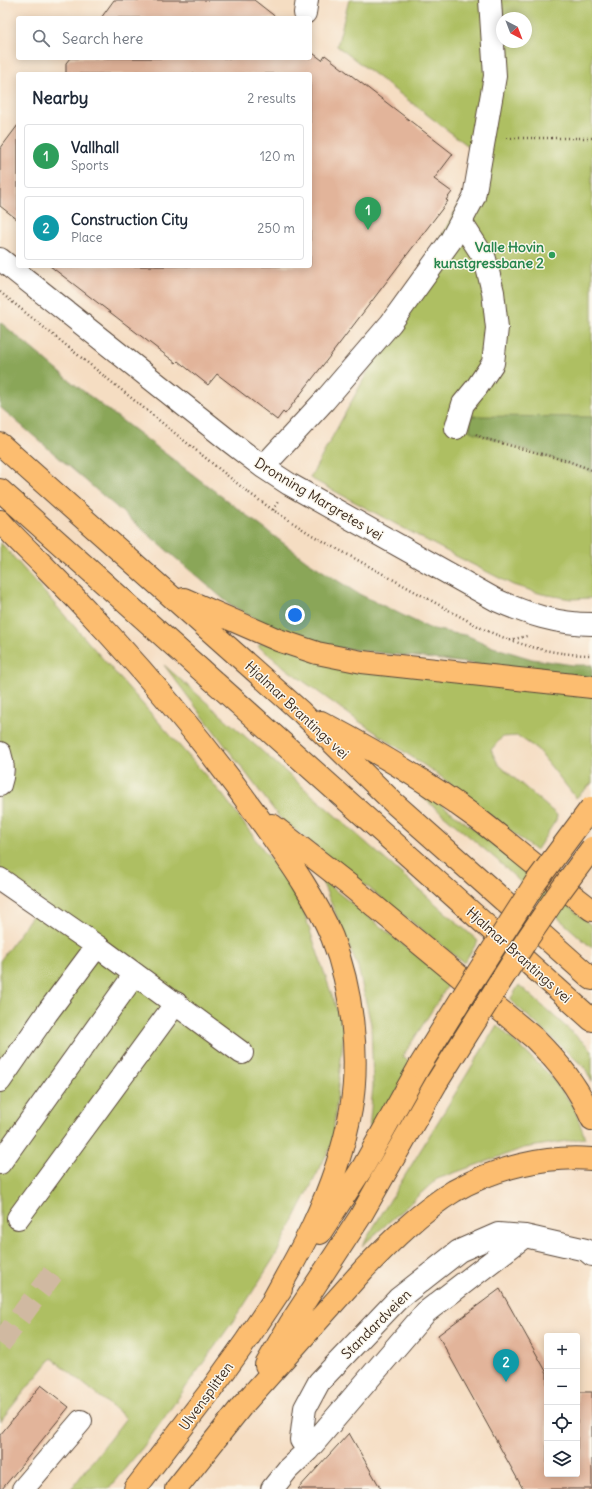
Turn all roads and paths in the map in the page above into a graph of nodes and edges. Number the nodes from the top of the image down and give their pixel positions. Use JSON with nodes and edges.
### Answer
{"nodes":[{"id":1,"x":490,"y":0,"type":"edge"},
{"id":2,"x":485,"y":137,"type":"junction"},
{"id":3,"x":592,"y":138,"type":"edge"},
{"id":4,"x":461,"y":222,"type":"junction"},
{"id":5,"x":0,"y":259,"type":"edge"},
{"id":6,"x":458,"y":422,"type":"joint"},
{"id":7,"x":0,"y":444,"type":"edge"},
{"id":8,"x":263,"y":467,"type":"junction"},
{"id":9,"x":592,"y":470,"type":"edge"},
{"id":10,"x":0,"y":490,"type":"edge"},
{"id":11,"x":0,"y":521,"type":"edge"},
{"id":12,"x":165,"y":591,"type":"junction"},
{"id":13,"x":592,"y":624,"type":"edge"},
{"id":14,"x":529,"y":635,"type":"dead end"},
{"id":15,"x":508,"y":640,"type":"dead end"},
{"id":16,"x":592,"y":687,"type":"edge"},
{"id":17,"x":301,"y":712,"type":"junction"},
{"id":18,"x":0,"y":754,"type":"edge"},
{"id":19,"x":0,"y":785,"type":"edge"},
{"id":20,"x":591,"y":807,"type":"edge"},
{"id":21,"x":255,"y":812,"type":"junction"},
{"id":22,"x":592,"y":848,"type":"edge"},
{"id":23,"x":0,"y":879,"type":"edge"},
{"id":24,"x":592,"y":910,"type":"edge"},
{"id":25,"x":97,"y":946,"type":"junction"},
{"id":26,"x":135,"y":974,"type":"junction"},
{"id":27,"x":592,"y":979,"type":"edge"},
{"id":28,"x":176,"y":1003,"type":"junction"},
{"id":29,"x":592,"y":1020,"type":"edge"},
{"id":30,"x":242,"y":1052,"type":"dead end"},
{"id":31,"x":0,"y":1081,"type":"edge"},
{"id":32,"x":592,"y":1119,"type":"edge"},
{"id":33,"x":592,"y":1159,"type":"edge"},
{"id":34,"x":0,"y":1163,"type":"edge"},
{"id":35,"x":18,"y":1218,"type":"dead end"},
{"id":36,"x":524,"y":1236,"type":"junction"},
{"id":37,"x":592,"y":1255,"type":"edge"},
{"id":38,"x":273,"y":1300,"type":"junction"},
{"id":39,"x":241,"y":1407,"type":"junction"},
{"id":40,"x":81,"y":1421,"type":"dead end"},
{"id":41,"x":308,"y":1450,"type":"junction"},
{"id":42,"x":23,"y":1489,"type":"edge"},
{"id":43,"x":135,"y":1489,"type":"edge"},
{"id":44,"x":176,"y":1489,"type":"edge"},
{"id":45,"x":272,"y":1489,"type":"edge"}],
"edges":[{"from":1,"to":2,"type":"street"},
{"from":2,"to":3,"type":"path"},
{"from":2,"to":4,"type":"street"},
{"from":4,"to":6,"type":"street"},
{"from":4,"to":8,"type":"street"},
{"from":5,"to":8,"type":"street","name":"Dronning Margretes vei"},
{"from":6,"to":9,"type":"path"},
{"from":7,"to":12,"type":"highway","name":"Hjalmar Brantings vei"},
{"from":8,"to":13,"type":"street","name":"Dronning Margretes vei"},
{"from":10,"to":29,"type":"highway","name":"Hjalmar Brantings vei"},
{"from":11,"to":21,"type":"highway"},
{"from":12,"to":16,"type":"highway"},
{"from":12,"to":17,"type":"highway","name":"Hjalmar Brantings vei"},
{"from":14,"to":15,"type":"path"},
{"from":17,"to":24,"type":"highway"},
{"from":17,"to":27,"type":"highway","name":"Hjalmar Brantings vei"},
{"from":18,"to":19,"type":"street"},
{"from":20,"to":38,"type":"highway","bridge":true},
{"from":21,"to":32,"type":"highway"},
{"from":21,"to":38,"type":"highway"},
{"from":22,"to":39,"type":"highway","bridge":true},
{"from":23,"to":25,"type":"street"},
{"from":25,"to":26,"type":"street"},
{"from":25,"to":31,"type":"street"},
{"from":26,"to":28,"type":"street"},
{"from":26,"to":34,"type":"street"},
{"from":28,"to":30,"type":"street"},
{"from":28,"to":35,"type":"street"},
{"from":33,"to":39,"type":"highway"},
{"from":36,"to":37,"type":"street","name":"Standardveien"},
{"from":36,"to":41,"type":"street","name":"Standardveien"},
{"from":36,"to":41,"type":"street","name":"Standardveien"},
{"from":38,"to":43,"type":"highway","name":"Ulvensplitten"},
{"from":39,"to":44,"type":"highway"},
{"from":40,"to":42,"type":"street"},
{"from":41,"to":45,"type":"street","name":"Standardveien"}]}
